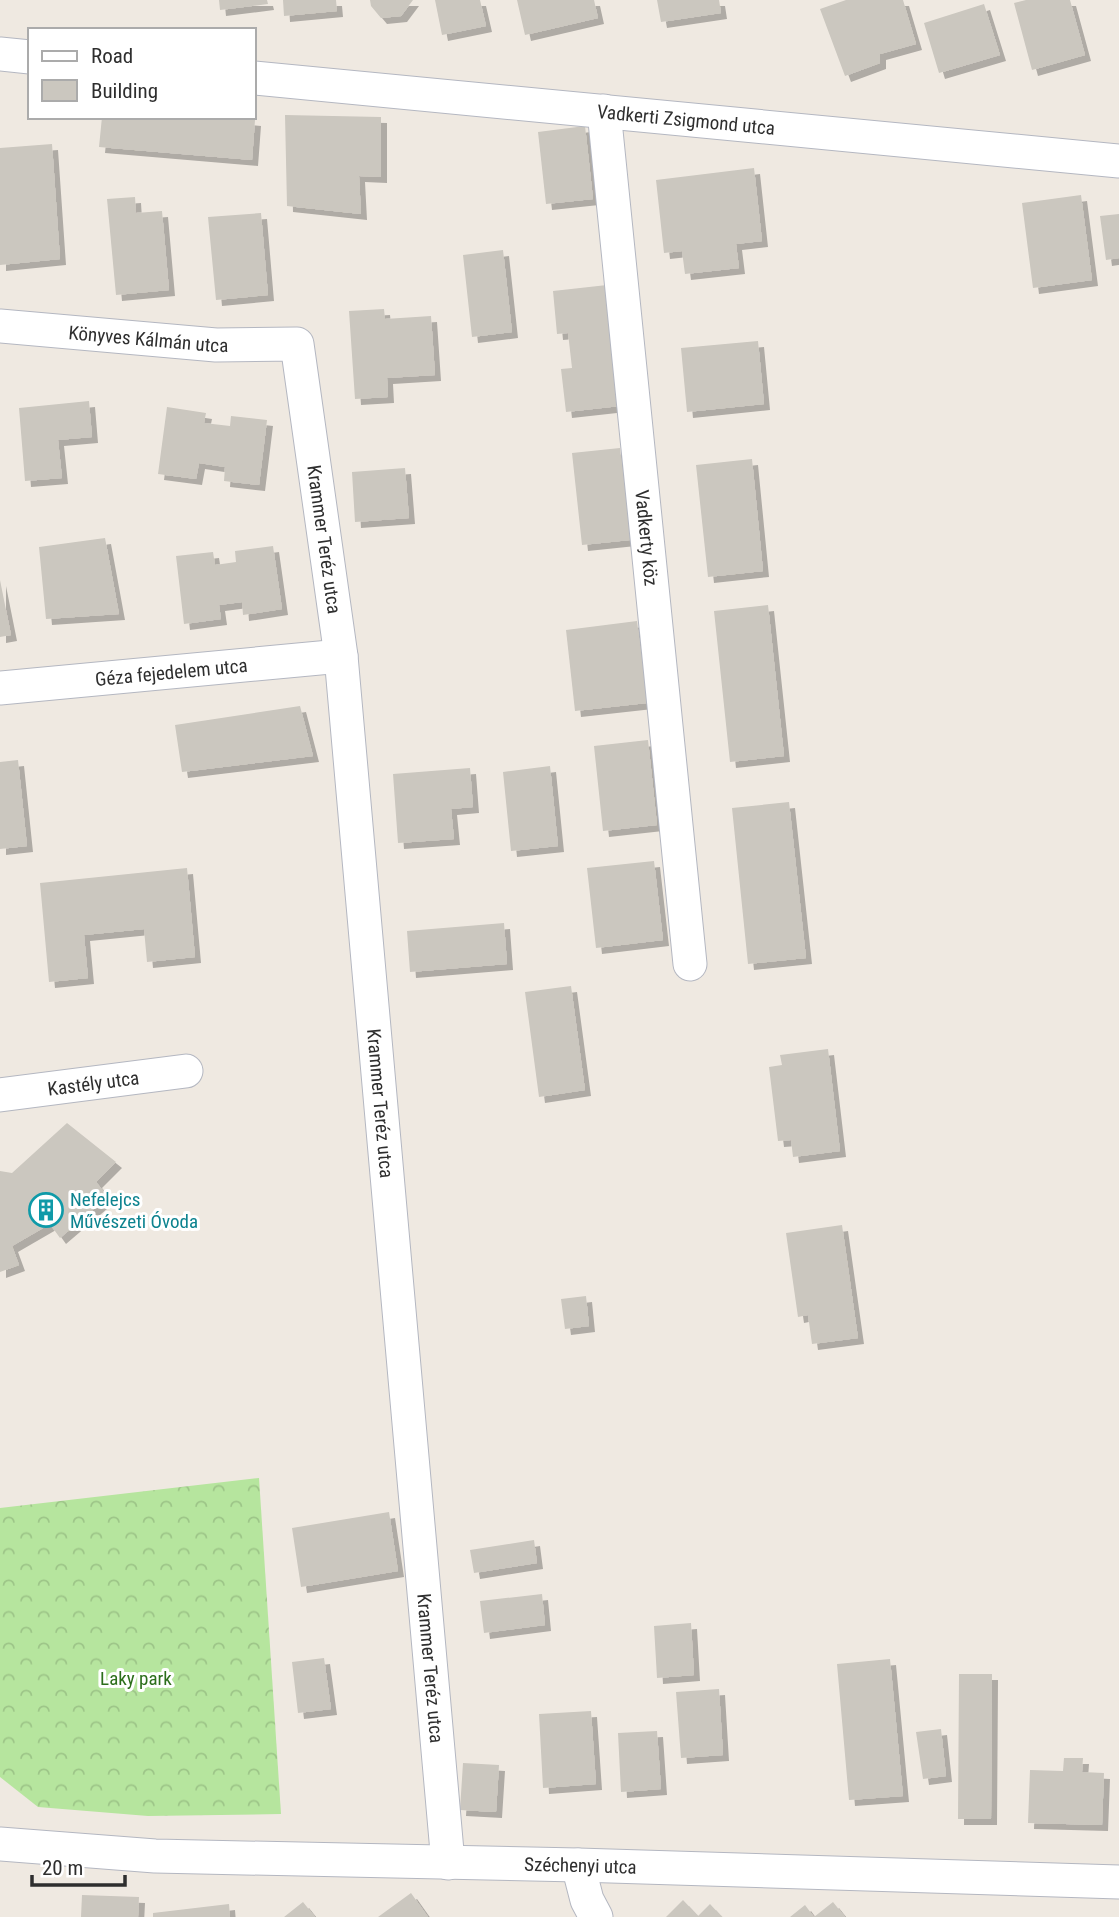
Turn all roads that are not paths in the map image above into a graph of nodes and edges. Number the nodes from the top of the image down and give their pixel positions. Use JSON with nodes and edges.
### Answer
{"nodes":[{"id":1,"x":0,"y":54,"type":"edge"},
{"id":2,"x":28,"y":57,"type":"edge"},
{"id":3,"x":256,"y":78,"type":"edge"},
{"id":4,"x":604,"y":111,"type":"junction"},
{"id":5,"x":1119,"y":161,"type":"edge"},
{"id":6,"x":0,"y":326,"type":"edge"},
{"id":7,"x":297,"y":344,"type":"joint"},
{"id":8,"x":341,"y":656,"type":"junction"},
{"id":9,"x":0,"y":688,"type":"edge"},
{"id":10,"x":690,"y":964,"type":"dead end"},
{"id":11,"x":187,"y":1071,"type":"dead end"},
{"id":12,"x":0,"y":1095,"type":"edge"},
{"id":13,"x":0,"y":1831,"type":"edge"},
{"id":14,"x":0,"y":1844,"type":"edge"},
{"id":15,"x":42,"y":1848,"type":"junction"},
{"id":16,"x":448,"y":1863,"type":"junction"},
{"id":17,"x":579,"y":1865,"type":"junction"},
{"id":18,"x":1119,"y":1882,"type":"edge"},
{"id":19,"x":596,"y":1917,"type":"edge"}],
"edges":[{"from":1,"to":2,"type":"street"},
{"from":3,"to":4,"type":"street","name":"Vadkerti Zsigmond utca"},
{"from":4,"to":5,"type":"street","name":"Vadkerti Zsigmond utca"},
{"from":4,"to":10,"type":"street","name":"Vadkerty köz"},
{"from":6,"to":7,"type":"street","name":"Könyves Kálmán utca"},
{"from":7,"to":8,"type":"street","name":"Krammer Teréz utca"},
{"from":8,"to":9,"type":"street","name":"Géza fejedelem utca"},
{"from":8,"to":16,"type":"street","name":"Krammer Teréz utca"},
{"from":11,"to":12,"type":"street","name":"Kastély utca"},
{"from":13,"to":15,"type":"street","name":"Széchenyi utca"},
{"from":14,"to":15,"type":"street","name":"Széchenyi utca"},
{"from":15,"to":16,"type":"street","name":"Széchenyi utca"},
{"from":16,"to":17,"type":"street","name":"Széchenyi utca"},
{"from":17,"to":18,"type":"street","name":"Széchenyi utca"},
{"from":17,"to":19,"type":"street"}]}
